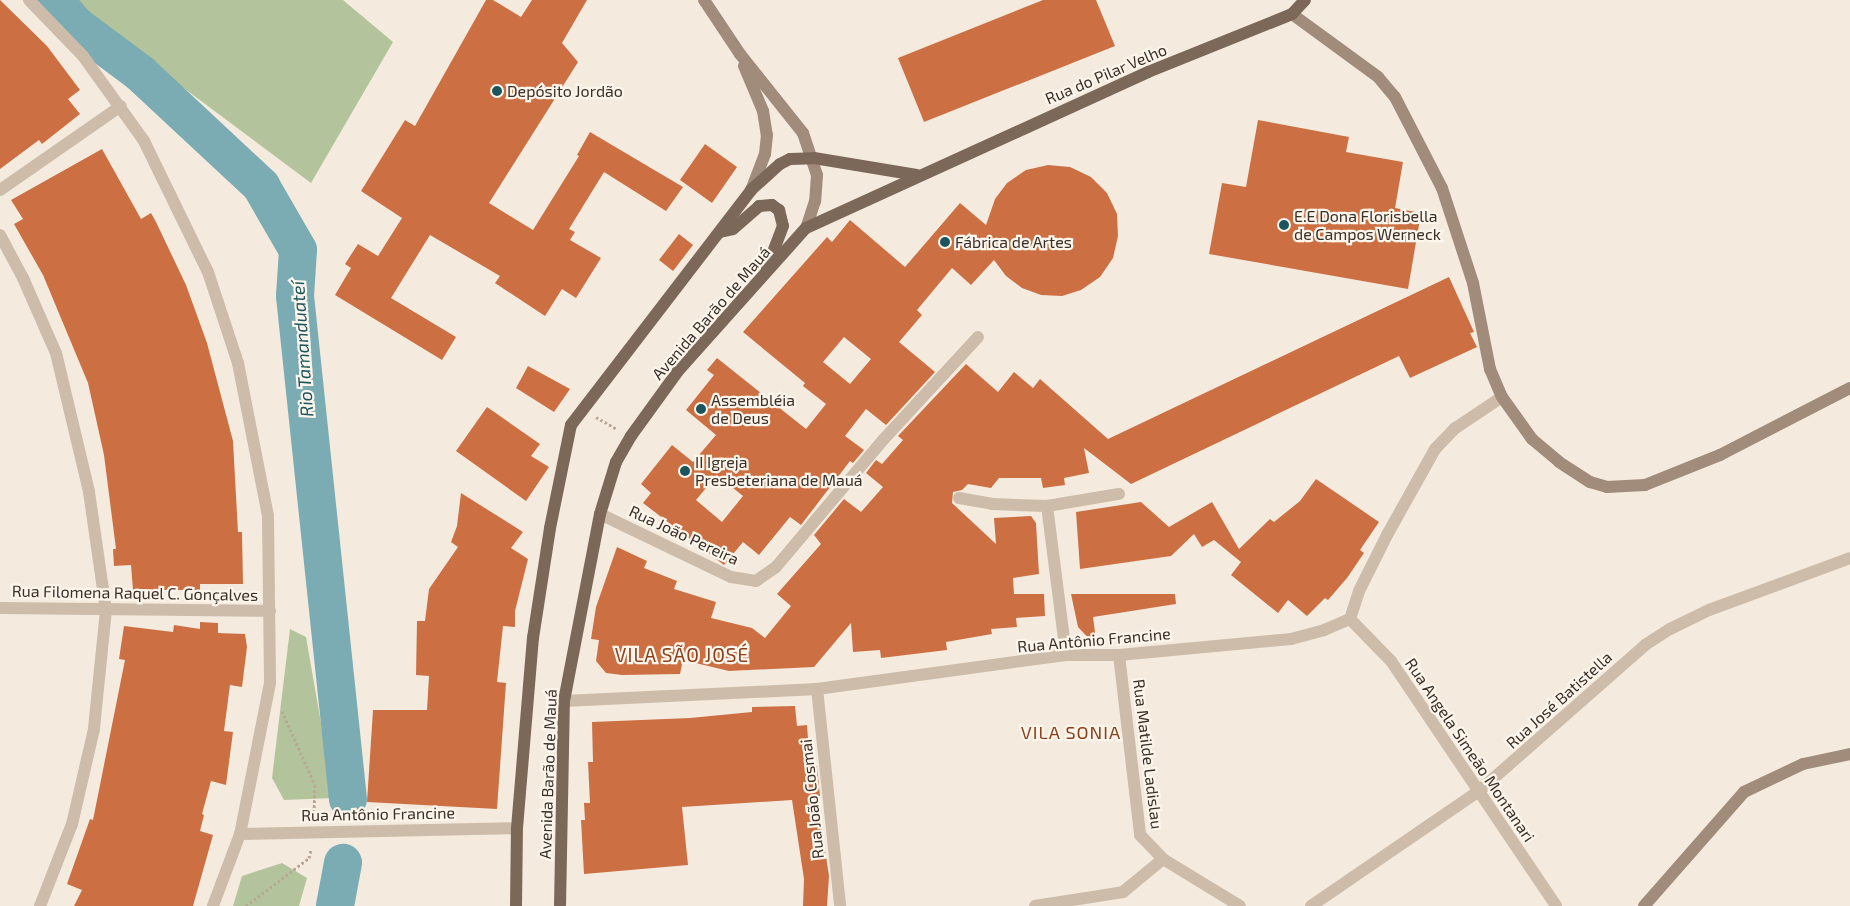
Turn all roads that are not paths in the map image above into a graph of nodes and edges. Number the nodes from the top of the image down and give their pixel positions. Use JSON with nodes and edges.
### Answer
{"nodes":[{"id":1,"x":29,"y":0,"type":"edge"},
{"id":2,"x":704,"y":0,"type":"edge"},
{"id":3,"x":1305,"y":0,"type":"edge"},
{"id":4,"x":1292,"y":14,"type":"junction"},
{"id":5,"x":740,"y":54,"type":"junction"},
{"id":6,"x":121,"y":106,"type":"junction"},
{"id":7,"x":814,"y":158,"type":"junction"},
{"id":8,"x":918,"y":175,"type":"junction"},
{"id":9,"x":0,"y":190,"type":"edge"},
{"id":10,"x":752,"y":190,"type":"junction"},
{"id":11,"x":806,"y":228,"type":"junction"},
{"id":12,"x":720,"y":232,"type":"junction"},
{"id":13,"x":0,"y":235,"type":"edge"},
{"id":14,"x":763,"y":277,"type":"junction"},
{"id":15,"x":978,"y":337,"type":"dead end"},
{"id":16,"x":1850,"y":388,"type":"edge"},
{"id":17,"x":1502,"y":397,"type":"junction"},
{"id":18,"x":1119,"y":494,"type":"dead end"},
{"id":19,"x":959,"y":498,"type":"dead end"},
{"id":20,"x":1047,"y":506,"type":"junction"},
{"id":21,"x":600,"y":514,"type":"junction"},
{"id":22,"x":1850,"y":558,"type":"edge"},
{"id":23,"x":0,"y":608,"type":"edge"},
{"id":24,"x":106,"y":610,"type":"junction"},
{"id":25,"x":270,"y":611,"type":"junction"},
{"id":26,"x":1350,"y":618,"type":"junction"},
{"id":27,"x":1066,"y":655,"type":"junction"},
{"id":28,"x":1119,"y":655,"type":"junction"},
{"id":29,"x":817,"y":689,"type":"junction"},
{"id":30,"x":564,"y":701,"type":"junction"},
{"id":31,"x":1850,"y":754,"type":"edge"},
{"id":32,"x":1479,"y":791,"type":"junction"},
{"id":33,"x":517,"y":828,"type":"junction"},
{"id":34,"x":240,"y":834,"type":"junction"},
{"id":35,"x":1163,"y":859,"type":"junction"},
{"id":36,"x":40,"y":906,"type":"edge"},
{"id":37,"x":213,"y":906,"type":"edge"},
{"id":38,"x":516,"y":906,"type":"edge"},
{"id":39,"x":560,"y":906,"type":"edge"},
{"id":40,"x":840,"y":906,"type":"edge"},
{"id":41,"x":1035,"y":906,"type":"edge"},
{"id":42,"x":1240,"y":906,"type":"edge"},
{"id":43,"x":1311,"y":906,"type":"edge"},
{"id":44,"x":1556,"y":906,"type":"edge"},
{"id":45,"x":1644,"y":906,"type":"edge"}],
"edges":[{"from":1,"to":6,"type":"street"},
{"from":2,"to":5,"type":"main road","name":"Avenida Barão de Mauá"},
{"from":3,"to":4,"type":"main road","name":"Rua do Pilar Velho"},
{"from":4,"to":8,"type":"main road","name":"Rua do Pilar Velho"},
{"from":4,"to":17,"type":"main road"},
{"from":5,"to":7,"type":"main road","name":"Avenida Barão de Mauá"},
{"from":5,"to":10,"type":"main road","name":"Avenida Barão de Mauá"},
{"from":6,"to":9,"type":"street"},
{"from":6,"to":25,"type":"street"},
{"from":7,"to":8,"type":"main road"},
{"from":7,"to":10,"type":"main road"},
{"from":7,"to":11,"type":"main road","name":"Avenida Barão de Mauá"},
{"from":8,"to":11,"type":"main road","name":"Rua do Pilar Velho"},
{"from":10,"to":12,"type":"main road","name":"Avenida Barão de Mauá"},
{"from":11,"to":14,"type":"main road","name":"Avenida Barão de Mauá"},
{"from":12,"to":14,"type":"main road"},
{"from":12,"to":33,"type":"main road","name":"Avenida Barão de Mauá"},
{"from":13,"to":24,"type":"street"},
{"from":14,"to":21,"type":"main road","name":"Avenida Barão de Mauá"},
{"from":15,"to":21,"type":"street","name":"Rua João Pereira"},
{"from":16,"to":17,"type":"main road"},
{"from":17,"to":26,"type":"street"},
{"from":18,"to":20,"type":"street"},
{"from":19,"to":20,"type":"street"},
{"from":20,"to":27,"type":"street"},
{"from":21,"to":30,"type":"main road","name":"Avenida Barão de Mauá"},
{"from":22,"to":32,"type":"street","name":"Rua José Batistella"},
{"from":23,"to":24,"type":"street","name":"Rua Filomena Raquel C. Gonçalves"},
{"from":24,"to":25,"type":"street","name":"Rua Filomena Raquel C. Gonçalves"},
{"from":24,"to":36,"type":"street"},
{"from":25,"to":34,"type":"street"},
{"from":26,"to":28,"type":"street","name":"Rua Antônio Francine"},
{"from":26,"to":32,"type":"street","name":"Rua Angela Simeão Montanari"},
{"from":27,"to":28,"type":"street","name":"Rua Antônio Francine"},
{"from":27,"to":29,"type":"street","name":"Rua Antônio Francine"},
{"from":28,"to":35,"type":"street","name":"Rua Matilde Ladislau"},
{"from":29,"to":30,"type":"street","name":"Rua Antônio Francine"},
{"from":29,"to":40,"type":"street","name":"Rua João Cosmai"},
{"from":30,"to":39,"type":"main road","name":"Avenida Barão de Mauá"},
{"from":31,"to":45,"type":"main road"},
{"from":32,"to":43,"type":"street","name":"Rua José Batistella"},
{"from":32,"to":44,"type":"street","name":"Rua Angela Simeão Montanari"},
{"from":33,"to":34,"type":"street","name":"Rua Antônio Francine"},
{"from":33,"to":38,"type":"main road","name":"Avenida Barão de Mauá"},
{"from":34,"to":37,"type":"street"},
{"from":35,"to":41,"type":"street"},
{"from":35,"to":42,"type":"street"}]}
